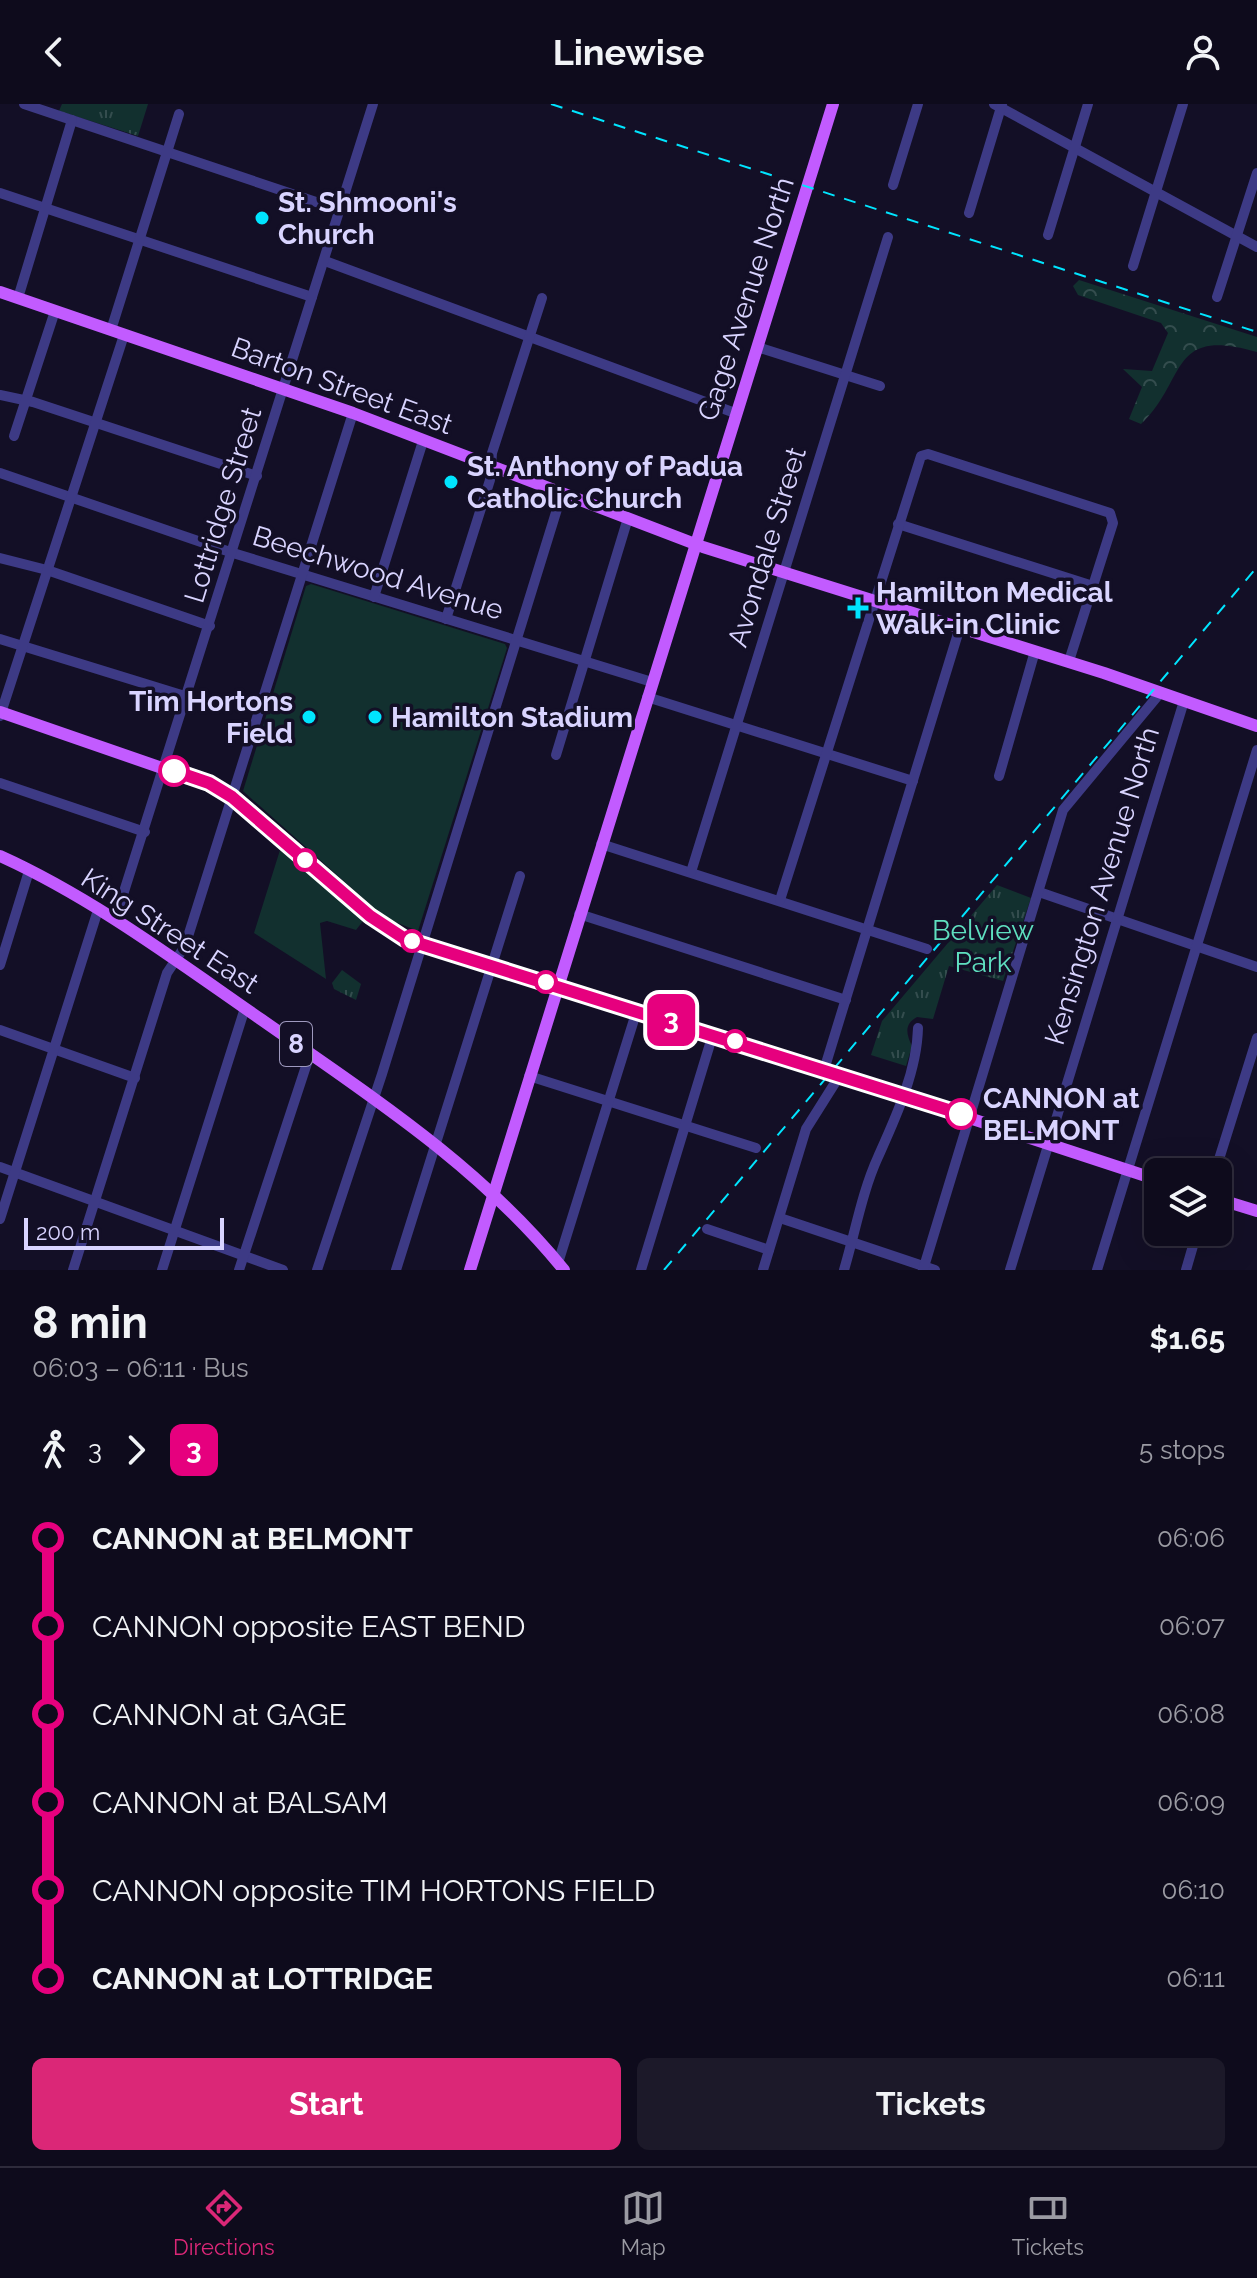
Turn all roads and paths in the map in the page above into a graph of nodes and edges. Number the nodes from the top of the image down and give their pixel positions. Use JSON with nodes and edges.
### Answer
{"nodes":[{"id":1,"x":24,"y":104,"type":"edge"},
{"id":2,"x":373,"y":104,"type":"edge"},
{"id":3,"x":833,"y":104,"type":"edge"},
{"id":4,"x":918,"y":104,"type":"edge"},
{"id":5,"x":1088,"y":104,"type":"edge"},
{"id":6,"x":1183,"y":104,"type":"edge"},
{"id":7,"x":999,"y":105,"type":"edge"},
{"id":8,"x":179,"y":114,"type":"dead end"},
{"id":9,"x":72,"y":120,"type":"junction"},
{"id":10,"x":1074,"y":147,"type":"junction"},
{"id":11,"x":166,"y":153,"type":"junction"},
{"id":12,"x":1257,"y":173,"type":"edge"},
{"id":13,"x":893,"y":185,"type":"dead end"},
{"id":14,"x":1156,"y":191,"type":"junction"},
{"id":15,"x":0,"y":193,"type":"edge"},
{"id":16,"x":45,"y":208,"type":"junction"},
{"id":17,"x":340,"y":210,"type":"junction"},
{"id":18,"x":969,"y":213,"type":"dead end"},
{"id":19,"x":1048,"y":235,"type":"dead end"},
{"id":20,"x":1237,"y":236,"type":"junction"},
{"id":21,"x":888,"y":237,"type":"dead end"},
{"id":22,"x":139,"y":240,"type":"junction"},
{"id":23,"x":1257,"y":247,"type":"edge"},
{"id":24,"x":325,"y":261,"type":"junction"},
{"id":25,"x":1133,"y":266,"type":"dead end"},
{"id":26,"x":0,"y":292,"type":"edge"},
{"id":27,"x":312,"y":297,"type":"junction"},
{"id":28,"x":1217,"y":297,"type":"dead end"},
{"id":29,"x":18,"y":298,"type":"junction"},
{"id":30,"x":542,"y":298,"type":"dead end"},
{"id":31,"x":55,"y":311,"type":"junction"},
{"id":32,"x":117,"y":332,"type":"junction"},
{"id":33,"x":531,"y":336,"type":"junction"},
{"id":34,"x":757,"y":347,"type":"junction"},
{"id":35,"x":845,"y":375,"type":"junction"},
{"id":36,"x":880,"y":386,"type":"dead end"},
{"id":37,"x":283,"y":389,"type":"junction"},
{"id":38,"x":0,"y":395,"type":"edge"},
{"id":39,"x":25,"y":401,"type":"junction"},
{"id":40,"x":353,"y":413,"type":"junction"},
{"id":41,"x":735,"y":413,"type":"junction"},
{"id":42,"x":95,"y":423,"type":"junction"},
{"id":43,"x":14,"y":436,"type":"dead end"},
{"id":44,"x":423,"y":441,"type":"junction"},
{"id":45,"x":491,"y":467,"type":"junction"},
{"id":46,"x":0,"y":473,"type":"edge"},
{"id":47,"x":257,"y":476,"type":"junction"},
{"id":48,"x":562,"y":493,"type":"junction"},
{"id":49,"x":71,"y":499,"type":"junction"},
{"id":50,"x":628,"y":518,"type":"junction"},
{"id":51,"x":898,"y":524,"type":"junction"},
{"id":52,"x":694,"y":544,"type":"junction"},
{"id":53,"x":233,"y":553,"type":"junction"},
{"id":54,"x":0,"y":558,"type":"edge"},
{"id":55,"x":47,"y":570,"type":"junction"},
{"id":56,"x":784,"y":571,"type":"junction"},
{"id":57,"x":303,"y":575,"type":"junction"},
{"id":58,"x":1093,"y":586,"type":"junction"},
{"id":59,"x":374,"y":597,"type":"junction"},
{"id":60,"x":874,"y":599,"type":"junction"},
{"id":61,"x":446,"y":619,"type":"junction"},
{"id":62,"x":210,"y":626,"type":"junction"},
{"id":63,"x":960,"y":627,"type":"junction"},
{"id":64,"x":0,"y":639,"type":"edge"},
{"id":65,"x":517,"y":641,"type":"junction"},
{"id":66,"x":24,"y":644,"type":"junction"},
{"id":67,"x":1035,"y":651,"type":"junction"},
{"id":68,"x":584,"y":661,"type":"junction"},
{"id":69,"x":1069,"y":661,"type":"junction"},
{"id":70,"x":652,"y":682,"type":"junction"},
{"id":71,"x":1161,"y":692,"type":"junction"},
{"id":72,"x":188,"y":697,"type":"junction"},
{"id":73,"x":647,"y":697,"type":"junction"},
{"id":74,"x":1184,"y":701,"type":"junction"},
{"id":75,"x":0,"y":714,"type":"edge"},
{"id":76,"x":738,"y":725,"type":"junction"},
{"id":77,"x":1257,"y":726,"type":"edge"},
{"id":78,"x":1257,"y":750,"type":"edge"},
{"id":79,"x":826,"y":753,"type":"junction"},
{"id":80,"x":556,"y":755,"type":"dead end"},
{"id":81,"x":165,"y":768,"type":"junction"},
{"id":82,"x":999,"y":776,"type":"dead end"},
{"id":83,"x":913,"y":781,"type":"junction"},
{"id":84,"x":0,"y":783,"type":"edge"},
{"id":85,"x":232,"y":797,"type":"junction"},
{"id":86,"x":145,"y":832,"type":"junction"},
{"id":87,"x":601,"y":844,"type":"junction"},
{"id":88,"x":0,"y":856,"type":"edge"},
{"id":89,"x":29,"y":871,"type":"junction"},
{"id":90,"x":691,"y":872,"type":"junction"},
{"id":91,"x":520,"y":876,"type":"dead end"},
{"id":92,"x":1039,"y":892,"type":"junction"},
{"id":93,"x":780,"y":900,"type":"junction"},
{"id":94,"x":98,"y":910,"type":"junction"},
{"id":95,"x":579,"y":914,"type":"junction"},
{"id":96,"x":1118,"y":918,"type":"junction"},
{"id":97,"x":115,"y":920,"type":"junction"},
{"id":98,"x":868,"y":929,"type":"junction"},
{"id":99,"x":422,"y":945,"type":"junction"},
{"id":100,"x":1196,"y":946,"type":"junction"},
{"id":101,"x":927,"y":949,"type":"dead end"},
{"id":102,"x":175,"y":960,"type":"junction"},
{"id":103,"x":0,"y":965,"type":"edge"},
{"id":104,"x":491,"y":965,"type":"junction"},
{"id":105,"x":1257,"y":967,"type":"edge"},
{"id":106,"x":557,"y":985,"type":"junction"},
{"id":107,"x":846,"y":1000,"type":"junction"},
{"id":108,"x":245,"y":1008,"type":"junction"},
{"id":109,"x":637,"y":1010,"type":"junction"},
{"id":110,"x":918,"y":1028,"type":"dead end"},
{"id":111,"x":0,"y":1030,"type":"edge"},
{"id":112,"x":713,"y":1034,"type":"junction"},
{"id":113,"x":1257,"y":1038,"type":"edge"},
{"id":114,"x":54,"y":1049,"type":"junction"},
{"id":115,"x":310,"y":1054,"type":"junction"},
{"id":116,"x":824,"y":1070,"type":"junction"},
{"id":117,"x":840,"y":1075,"type":"junction"},
{"id":118,"x":529,"y":1076,"type":"junction"},
{"id":119,"x":135,"y":1078,"type":"junction"},
{"id":120,"x":902,"y":1095,"type":"junction"},
{"id":121,"x":374,"y":1096,"type":"junction"},
{"id":122,"x":608,"y":1102,"type":"junction"},
{"id":123,"x":971,"y":1117,"type":"junction"},
{"id":124,"x":684,"y":1126,"type":"junction"},
{"id":125,"x":437,"y":1142,"type":"junction"},
{"id":126,"x":1048,"y":1142,"type":"junction"},
{"id":127,"x":756,"y":1148,"type":"dead end"},
{"id":128,"x":1219,"y":1158,"type":"edge"},
{"id":129,"x":0,"y":1167,"type":"edge"},
{"id":130,"x":1128,"y":1170,"type":"junction"},
{"id":131,"x":15,"y":1172,"type":"junction"},
{"id":132,"x":1144,"y":1175,"type":"edge"},
{"id":133,"x":492,"y":1197,"type":"junction"},
{"id":134,"x":95,"y":1201,"type":"junction"},
{"id":135,"x":1232,"y":1203,"type":"edge"},
{"id":136,"x":1257,"y":1211,"type":"edge"},
{"id":137,"x":780,"y":1218,"type":"junction"},
{"id":138,"x":0,"y":1219,"type":"edge"},
{"id":139,"x":175,"y":1229,"type":"junction"},
{"id":140,"x":707,"y":1229,"type":"dead end"},
{"id":141,"x":852,"y":1242,"type":"junction"},
{"id":142,"x":1193,"y":1246,"type":"edge"},
{"id":143,"x":769,"y":1250,"type":"junction"},
{"id":144,"x":243,"y":1256,"type":"junction"},
{"id":145,"x":561,"y":1266,"type":"edge"},
{"id":146,"x":927,"y":1269,"type":"edge"},
{"id":147,"x":73,"y":1270,"type":"edge"},
{"id":148,"x":162,"y":1270,"type":"edge"},
{"id":149,"x":239,"y":1270,"type":"edge"},
{"id":150,"x":283,"y":1270,"type":"edge"},
{"id":151,"x":317,"y":1270,"type":"edge"},
{"id":152,"x":396,"y":1270,"type":"edge"},
{"id":153,"x":470,"y":1270,"type":"edge"},
{"id":154,"x":641,"y":1270,"type":"edge"},
{"id":155,"x":763,"y":1270,"type":"edge"},
{"id":156,"x":844,"y":1270,"type":"edge"},
{"id":157,"x":1010,"y":1270,"type":"edge"},
{"id":158,"x":1097,"y":1270,"type":"edge"},
{"id":159,"x":1186,"y":1270,"type":"edge"}],
"edges":[{"from":1,"to":9,"type":"street"},
{"from":2,"to":17,"type":"street","name":"Lottridge Street"},
{"from":3,"to":34,"type":"main road","name":"Gage Avenue North"},
{"from":4,"to":13,"type":"street"},
{"from":5,"to":10,"type":"street"},
{"from":6,"to":14,"type":"street"},
{"from":7,"to":10,"type":"street"},
{"from":7,"to":18,"type":"street"},
{"from":8,"to":11,"type":"street"},
{"from":9,"to":11,"type":"street"},
{"from":9,"to":16,"type":"street"},
{"from":10,"to":14,"type":"street"},
{"from":10,"to":19,"type":"street"},
{"from":11,"to":17,"type":"street"},
{"from":11,"to":22,"type":"street"},
{"from":12,"to":20,"type":"street"},
{"from":14,"to":20,"type":"street"},
{"from":14,"to":25,"type":"street"},
{"from":15,"to":16,"type":"street"},
{"from":16,"to":22,"type":"street"},
{"from":16,"to":29,"type":"street"},
{"from":17,"to":24,"type":"street","name":"Lottridge Street"},
{"from":20,"to":23,"type":"street"},
{"from":20,"to":28,"type":"street"},
{"from":21,"to":35,"type":"street","name":"Avondale Street"},
{"from":22,"to":27,"type":"street"},
{"from":22,"to":32,"type":"street"},
{"from":24,"to":27,"type":"street","name":"Lottridge Street"},
{"from":24,"to":33,"type":"street"},
{"from":26,"to":29,"type":"main road","name":"Barton Street East"},
{"from":27,"to":37,"type":"street","name":"Lottridge Street"},
{"from":29,"to":31,"type":"main road","name":"Barton Street East"},
{"from":30,"to":33,"type":"street"},
{"from":31,"to":32,"type":"main road","name":"Barton Street East"},
{"from":31,"to":39,"type":"street"},
{"from":32,"to":37,"type":"main road","name":"Barton Street East"},
{"from":32,"to":42,"type":"street"},
{"from":33,"to":41,"type":"street"},
{"from":33,"to":45,"type":"street"},
{"from":34,"to":35,"type":"street"},
{"from":34,"to":41,"type":"main road","name":"Gage Avenue North"},
{"from":35,"to":36,"type":"street"},
{"from":35,"to":56,"type":"street","name":"Avondale Street"},
{"from":37,"to":40,"type":"main road","name":"Barton Street East"},
{"from":37,"to":47,"type":"street","name":"Lottridge Street"},
{"from":38,"to":39,"type":"street"},
{"from":39,"to":42,"type":"street"},
{"from":39,"to":43,"type":"street"},
{"from":40,"to":44,"type":"main road","name":"Barton Street East"},
{"from":40,"to":57,"type":"street"},
{"from":41,"to":52,"type":"main road","name":"Gage Avenue North"},
{"from":42,"to":47,"type":"street"},
{"from":42,"to":49,"type":"street"},
{"from":44,"to":45,"type":"main road","name":"Barton Street East"},
{"from":44,"to":59,"type":"street"},
{"from":45,"to":48,"type":"main road","name":"Barton Street East"},
{"from":45,"to":61,"type":"street"},
{"from":46,"to":49,"type":"street","name":"Beechwood Avenue"},
{"from":47,"to":53,"type":"street","name":"Lottridge Street"},
{"from":48,"to":50,"type":"main road","name":"Barton Street East"},
{"from":48,"to":65,"type":"street"},
{"from":49,"to":53,"type":"street","name":"Beechwood Avenue"},
{"from":49,"to":55,"type":"street"},
{"from":50,"to":52,"type":"main road","name":"Barton Street East"},
{"from":50,"to":68,"type":"street"},
{"from":51,"to":58,"type":"street"},
{"from":51,"to":58,"type":"street"},
{"from":51,"to":60,"type":"street"},
{"from":52,"to":56,"type":"main road","name":"Barton Street East"},
{"from":52,"to":70,"type":"main road","name":"Gage Avenue North"},
{"from":53,"to":57,"type":"street","name":"Beechwood Avenue"},
{"from":53,"to":62,"type":"street","name":"Lottridge Street"},
{"from":54,"to":55,"type":"street"},
{"from":55,"to":62,"type":"street"},
{"from":55,"to":66,"type":"street"},
{"from":56,"to":60,"type":"main road","name":"Barton Street East"},
{"from":56,"to":76,"type":"street","name":"Avondale Street"},
{"from":57,"to":59,"type":"street","name":"Beechwood Avenue"},
{"from":57,"to":85,"type":"street"},
{"from":58,"to":69,"type":"street"},
{"from":59,"to":61,"type":"street","name":"Beechwood Avenue"},
{"from":60,"to":63,"type":"main road","name":"Barton Street East"},
{"from":60,"to":79,"type":"street"},
{"from":61,"to":65,"type":"street","name":"Beechwood Avenue"},
{"from":62,"to":72,"type":"street","name":"Lottridge Street"},
{"from":63,"to":67,"type":"main road","name":"Barton Street East"},
{"from":63,"to":83,"type":"street"},
{"from":64,"to":66,"type":"street"},
{"from":65,"to":68,"type":"street","name":"Beechwood Avenue"},
{"from":65,"to":99,"type":"street"},
{"from":66,"to":72,"type":"street"},
{"from":66,"to":75,"type":"street"},
{"from":67,"to":69,"type":"main road","name":"Barton Street East"},
{"from":67,"to":82,"type":"street"},
{"from":68,"to":70,"type":"street","name":"Beechwood Avenue"},
{"from":68,"to":80,"type":"street"},
{"from":69,"to":71,"type":"main road","name":"Barton Street East"},
{"from":70,"to":73,"type":"main road","name":"Gage Avenue North"},
{"from":71,"to":74,"type":"main road","name":"Barton Street East"},
{"from":71,"to":92,"type":"street"},
{"from":72,"to":81,"type":"street","name":"Lottridge Street"},
{"from":73,"to":76,"type":"street"},
{"from":73,"to":87,"type":"main road","name":"Gage Avenue North"},
{"from":74,"to":77,"type":"main road","name":"Barton Street East"},
{"from":74,"to":96,"type":"street","name":"Kensington Avenue North"},
{"from":75,"to":81,"type":"main road"},
{"from":76,"to":79,"type":"street"},
{"from":76,"to":90,"type":"street","name":"Avondale Street"},
{"from":78,"to":100,"type":"street"},
{"from":79,"to":83,"type":"street"},
{"from":79,"to":93,"type":"street"},
{"from":81,"to":85,"type":"main road"},
{"from":81,"to":86,"type":"street","name":"Lottridge Street"},
{"from":83,"to":98,"type":"street"},
{"from":84,"to":86,"type":"street"},
{"from":85,"to":99,"type":"main road"},
{"from":85,"to":102,"type":"street"},
{"from":86,"to":97,"type":"street","name":"Lottridge Street"},
{"from":87,"to":90,"type":"street"},
{"from":87,"to":95,"type":"main road","name":"Gage Avenue North"},
{"from":88,"to":89,"type":"main road","name":"King Street East","number":"8"},
{"from":89,"to":94,"type":"main road","name":"King Street East","number":"8"},
{"from":89,"to":103,"type":"street"},
{"from":90,"to":93,"type":"street"},
{"from":91,"to":104,"type":"street"},
{"from":92,"to":96,"type":"street"},
{"from":92,"to":123,"type":"street"},
{"from":93,"to":98,"type":"street"},
{"from":94,"to":97,"type":"main road","name":"King Street East","number":"8"},
{"from":94,"to":114,"type":"street"},
{"from":95,"to":106,"type":"main road","name":"Gage Avenue North"},
{"from":95,"to":107,"type":"street"},
{"from":96,"to":100,"type":"street"},
{"from":96,"to":126,"type":"street","name":"Kensington Avenue North"},
{"from":97,"to":102,"type":"main road","name":"King Street East","number":"8"},
{"from":98,"to":101,"type":"street"},
{"from":98,"to":107,"type":"street"},
{"from":99,"to":104,"type":"main road"},
{"from":99,"to":121,"type":"street"},
{"from":100,"to":105,"type":"street"},
{"from":100,"to":130,"type":"street"},
{"from":102,"to":108,"type":"main road","name":"King Street East","number":"8"},
{"from":102,"to":119,"type":"street"},
{"from":104,"to":106,"type":"main road"},
{"from":104,"to":125,"type":"street"},
{"from":106,"to":109,"type":"main road"},
{"from":106,"to":118,"type":"main road","name":"Gage Avenue North"},
{"from":107,"to":116,"type":"street"},
{"from":108,"to":115,"type":"main road","name":"King Street East","number":"8"},
{"from":108,"to":139,"type":"street"},
{"from":109,"to":112,"type":"main road"},
{"from":109,"to":122,"type":"street"},
{"from":110,"to":120,"type":"street"},
{"from":111,"to":114,"type":"street"},
{"from":112,"to":116,"type":"main road"},
{"from":112,"to":124,"type":"street"},
{"from":113,"to":128,"type":"street"},
{"from":114,"to":119,"type":"street"},
{"from":114,"to":131,"type":"street"},
{"from":115,"to":121,"type":"main road","name":"King Street East","number":"8"},
{"from":115,"to":144,"type":"street"},
{"from":116,"to":117,"type":"main road"},
{"from":117,"to":120,"type":"main road"},
{"from":117,"to":137,"type":"street"},
{"from":118,"to":122,"type":"street"},
{"from":118,"to":133,"type":"main road","name":"Gage Avenue North"},
{"from":119,"to":134,"type":"street"},
{"from":120,"to":123,"type":"main road"},
{"from":120,"to":141,"type":"street"},
{"from":121,"to":125,"type":"main road","name":"King Street East","number":"8"},
{"from":121,"to":151,"type":"street"},
{"from":122,"to":124,"type":"street"},
{"from":122,"to":145,"type":"street"},
{"from":123,"to":126,"type":"main road"},
{"from":123,"to":146,"type":"street"},
{"from":124,"to":127,"type":"street"},
{"from":124,"to":154,"type":"street"},
{"from":125,"to":133,"type":"main road","name":"King Street East","number":"8"},
{"from":125,"to":152,"type":"street"},
{"from":126,"to":130,"type":"main road"},
{"from":126,"to":157,"type":"street","name":"Kensington Avenue North"},
{"from":129,"to":131,"type":"street"},
{"from":130,"to":132,"type":"main road"},
{"from":130,"to":158,"type":"street"},
{"from":131,"to":134,"type":"street"},
{"from":131,"to":138,"type":"street"},
{"from":133,"to":145,"type":"main road","name":"King Street East","number":"8"},
{"from":133,"to":153,"type":"main road","name":"Gage Avenue North"},
{"from":134,"to":139,"type":"street"},
{"from":134,"to":147,"type":"street"},
{"from":135,"to":136,"type":"main road"},
{"from":137,"to":141,"type":"street"},
{"from":137,"to":143,"type":"street"},
{"from":139,"to":144,"type":"street"},
{"from":139,"to":148,"type":"street"},
{"from":140,"to":143,"type":"street"},
{"from":141,"to":146,"type":"street"},
{"from":141,"to":156,"type":"street"},
{"from":142,"to":159,"type":"street"},
{"from":143,"to":155,"type":"street"},
{"from":144,"to":149,"type":"street"},
{"from":144,"to":150,"type":"street"}]}
